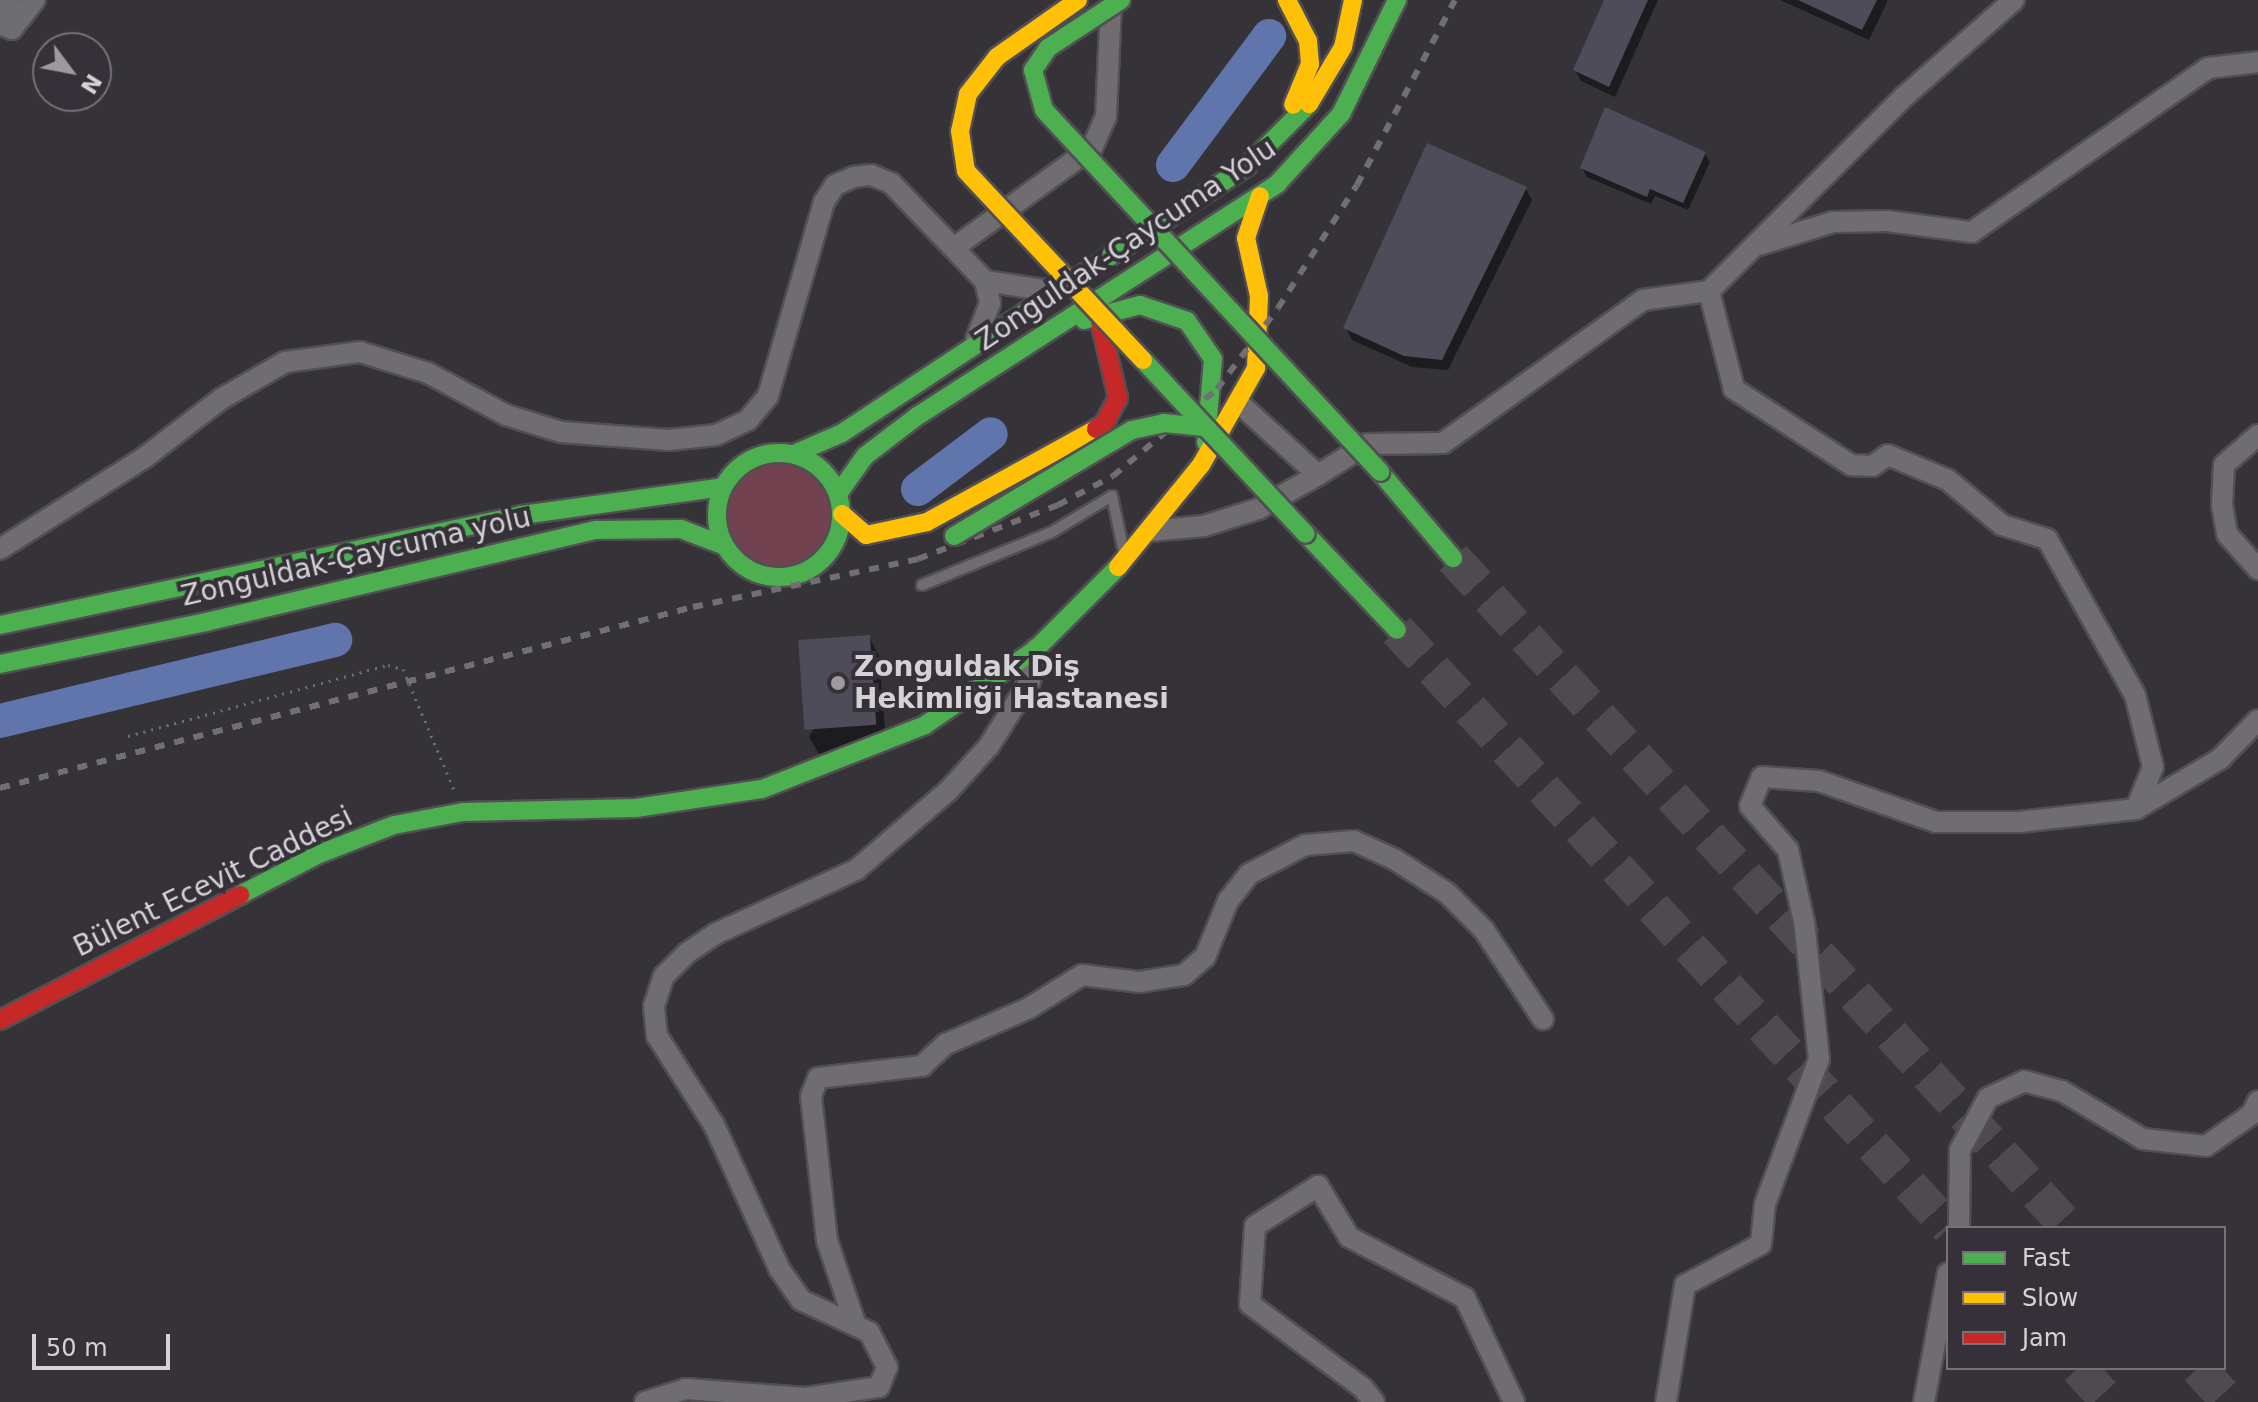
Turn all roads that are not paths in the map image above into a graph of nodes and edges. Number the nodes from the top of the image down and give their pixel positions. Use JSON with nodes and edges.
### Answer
{"nodes":[{"id":1,"x":11,"y":0,"type":"edge"},
{"id":2,"x":35,"y":0,"type":"edge"},
{"id":3,"x":1078,"y":0,"type":"edge"},
{"id":4,"x":1112,"y":0,"type":"edge"},
{"id":5,"x":1121,"y":0,"type":"edge"},
{"id":6,"x":1287,"y":0,"type":"edge"},
{"id":7,"x":1353,"y":0,"type":"edge"},
{"id":8,"x":1397,"y":0,"type":"edge"},
{"id":9,"x":2014,"y":0,"type":"edge"},
{"id":10,"x":0,"y":17,"type":"edge"},
{"id":11,"x":0,"y":24,"type":"edge"},
{"id":12,"x":2258,"y":62,"type":"edge"},
{"id":13,"x":1272,"y":145,"type":"junction"},
{"id":14,"x":1260,"y":196,"type":"junction"},
{"id":15,"x":1755,"y":246,"type":"junction"},
{"id":16,"x":955,"y":247,"type":"junction"},
{"id":17,"x":985,"y":281,"type":"junction"},
{"id":18,"x":1058,"y":291,"type":"junction"},
{"id":19,"x":1709,"y":291,"type":"junction"},
{"id":20,"x":1099,"y":317,"type":"junction"},
{"id":21,"x":1049,"y":331,"type":"junction"},
{"id":22,"x":972,"y":348,"type":"junction"},
{"id":23,"x":1240,"y":404,"type":"junction"},
{"id":24,"x":1204,"y":427,"type":"junction"},
{"id":25,"x":2258,"y":435,"type":"edge"},
{"id":26,"x":794,"y":454,"type":"junction"},
{"id":27,"x":1201,"y":465,"type":"junction"},
{"id":28,"x":1318,"y":475,"type":"junction"},
{"id":29,"x":723,"y":487,"type":"junction"},
{"id":30,"x":838,"y":494,"type":"junction"},
{"id":31,"x":842,"y":514,"type":"junction"},
{"id":32,"x":1150,"y":531,"type":"junction"},
{"id":33,"x":725,"y":546,"type":"junction"},
{"id":34,"x":932,"y":546,"type":"dead end"},
{"id":35,"x":0,"y":549,"type":"edge"},
{"id":36,"x":1453,"y":558,"type":"tunnel mouth"},
{"id":37,"x":1126,"y":559,"type":"junction"},
{"id":38,"x":851,"y":560,"type":"dead end"},
{"id":39,"x":814,"y":567,"type":"junction"},
{"id":40,"x":2258,"y":569,"type":"edge"},
{"id":41,"x":922,"y":585,"type":"dead end"},
{"id":42,"x":0,"y":625,"type":"edge"},
{"id":43,"x":1397,"y":630,"type":"tunnel mouth"},
{"id":44,"x":1036,"y":649,"type":"junction"},
{"id":45,"x":0,"y":664,"type":"edge"},
{"id":46,"x":2258,"y":720,"type":"edge"},
{"id":47,"x":2136,"y":809,"type":"junction"},
{"id":48,"x":1543,"y":1019,"type":"dead end"},
{"id":49,"x":0,"y":1020,"type":"edge"},
{"id":50,"x":2258,"y":1101,"type":"edge"},
{"id":51,"x":1959,"y":1226,"type":"edge"},
{"id":52,"x":1946,"y":1284,"type":"edge"},
{"id":53,"x":856,"y":1326,"type":"junction"},
{"id":54,"x":645,"y":1402,"type":"edge"},
{"id":55,"x":1374,"y":1402,"type":"edge"},
{"id":56,"x":1514,"y":1402,"type":"edge"},
{"id":57,"x":1666,"y":1402,"type":"edge"},
{"id":58,"x":1924,"y":1402,"type":"edge"}],
"edges":[{"from":1,"to":10,"type":"street"},
{"from":2,"to":11,"type":"street"},
{"from":3,"to":20,"type":"main road","bridge":true},
{"from":4,"to":16,"type":"street"},
{"from":5,"to":36,"type":"main road","bridge":true},
{"from":6,"to":13,"type":"main road"},
{"from":7,"to":13,"type":"main road","name":"Zonguldak-Çaycuma Yolu"},
{"from":8,"to":14,"type":"main road","name":"Zonguldak-Çaycuma Yolu"},
{"from":9,"to":15,"type":"street"},
{"from":12,"to":15,"type":"street"},
{"from":13,"to":18,"type":"main road","name":"Zonguldak-Çaycuma Yolu"},
{"from":14,"to":21,"type":"main road","name":"Zonguldak-Çaycuma Yolu"},
{"from":14,"to":23,"type":"main road","name":"Bülent Ecevit Caddesi"},
{"from":15,"to":19,"type":"street"},
{"from":16,"to":17,"type":"street"},
{"from":16,"to":35,"type":"street"},
{"from":17,"to":18,"type":"street"},
{"from":17,"to":22,"type":"street"},
{"from":18,"to":22,"type":"main road","name":"Zonguldak-Çaycuma Yolu"},
{"from":19,"to":28,"type":"street"},
{"from":19,"to":47,"type":"street"},
{"from":20,"to":24,"type":"main road","bridge":true},
{"from":20,"to":31,"type":"main road"},
{"from":21,"to":27,"type":"main road"},
{"from":21,"to":30,"type":"main road","name":"Zonguldak-Çaycuma Yolu"},
{"from":22,"to":26,"type":"main road","name":"Zonguldak-Çaycuma Yolu"},
{"from":23,"to":27,"type":"main road","name":"Bülent Ecevit Caddesi"},
{"from":23,"to":28,"type":"street"},
{"from":24,"to":34,"type":"main road","bridge":true},
{"from":24,"to":43,"type":"main road","bridge":true},
{"from":25,"to":40,"type":"street"},
{"from":26,"to":29,"type":"main road"},
{"from":26,"to":30,"type":"main road"},
{"from":27,"to":32,"type":"main road","name":"Bülent Ecevit Caddesi"},
{"from":28,"to":32,"type":"street"},
{"from":29,"to":33,"type":"main road"},
{"from":29,"to":42,"type":"main road"},
{"from":30,"to":31,"type":"main road"},
{"from":31,"to":39,"type":"main road"},
{"from":32,"to":37,"type":"main road","name":"Bülent Ecevit Caddesi"},
{"from":33,"to":39,"type":"main road"},
{"from":33,"to":45,"type":"main road","name":"Zonguldak-Çaycuma yolu"},
{"from":37,"to":41,"type":"lane"},
{"from":37,"to":44,"type":"main road","name":"Bülent Ecevit Caddesi"},
{"from":38,"to":39,"type":"main road"},
{"from":44,"to":49,"type":"main road","name":"Bülent Ecevit Caddesi"},
{"from":44,"to":53,"type":"street"},
{"from":46,"to":47,"type":"street"},
{"from":47,"to":57,"type":"street"},
{"from":48,"to":53,"type":"street"},
{"from":50,"to":51,"type":"street"},
{"from":52,"to":58,"type":"street"},
{"from":53,"to":54,"type":"street"},
{"from":55,"to":56,"type":"street"}]}
